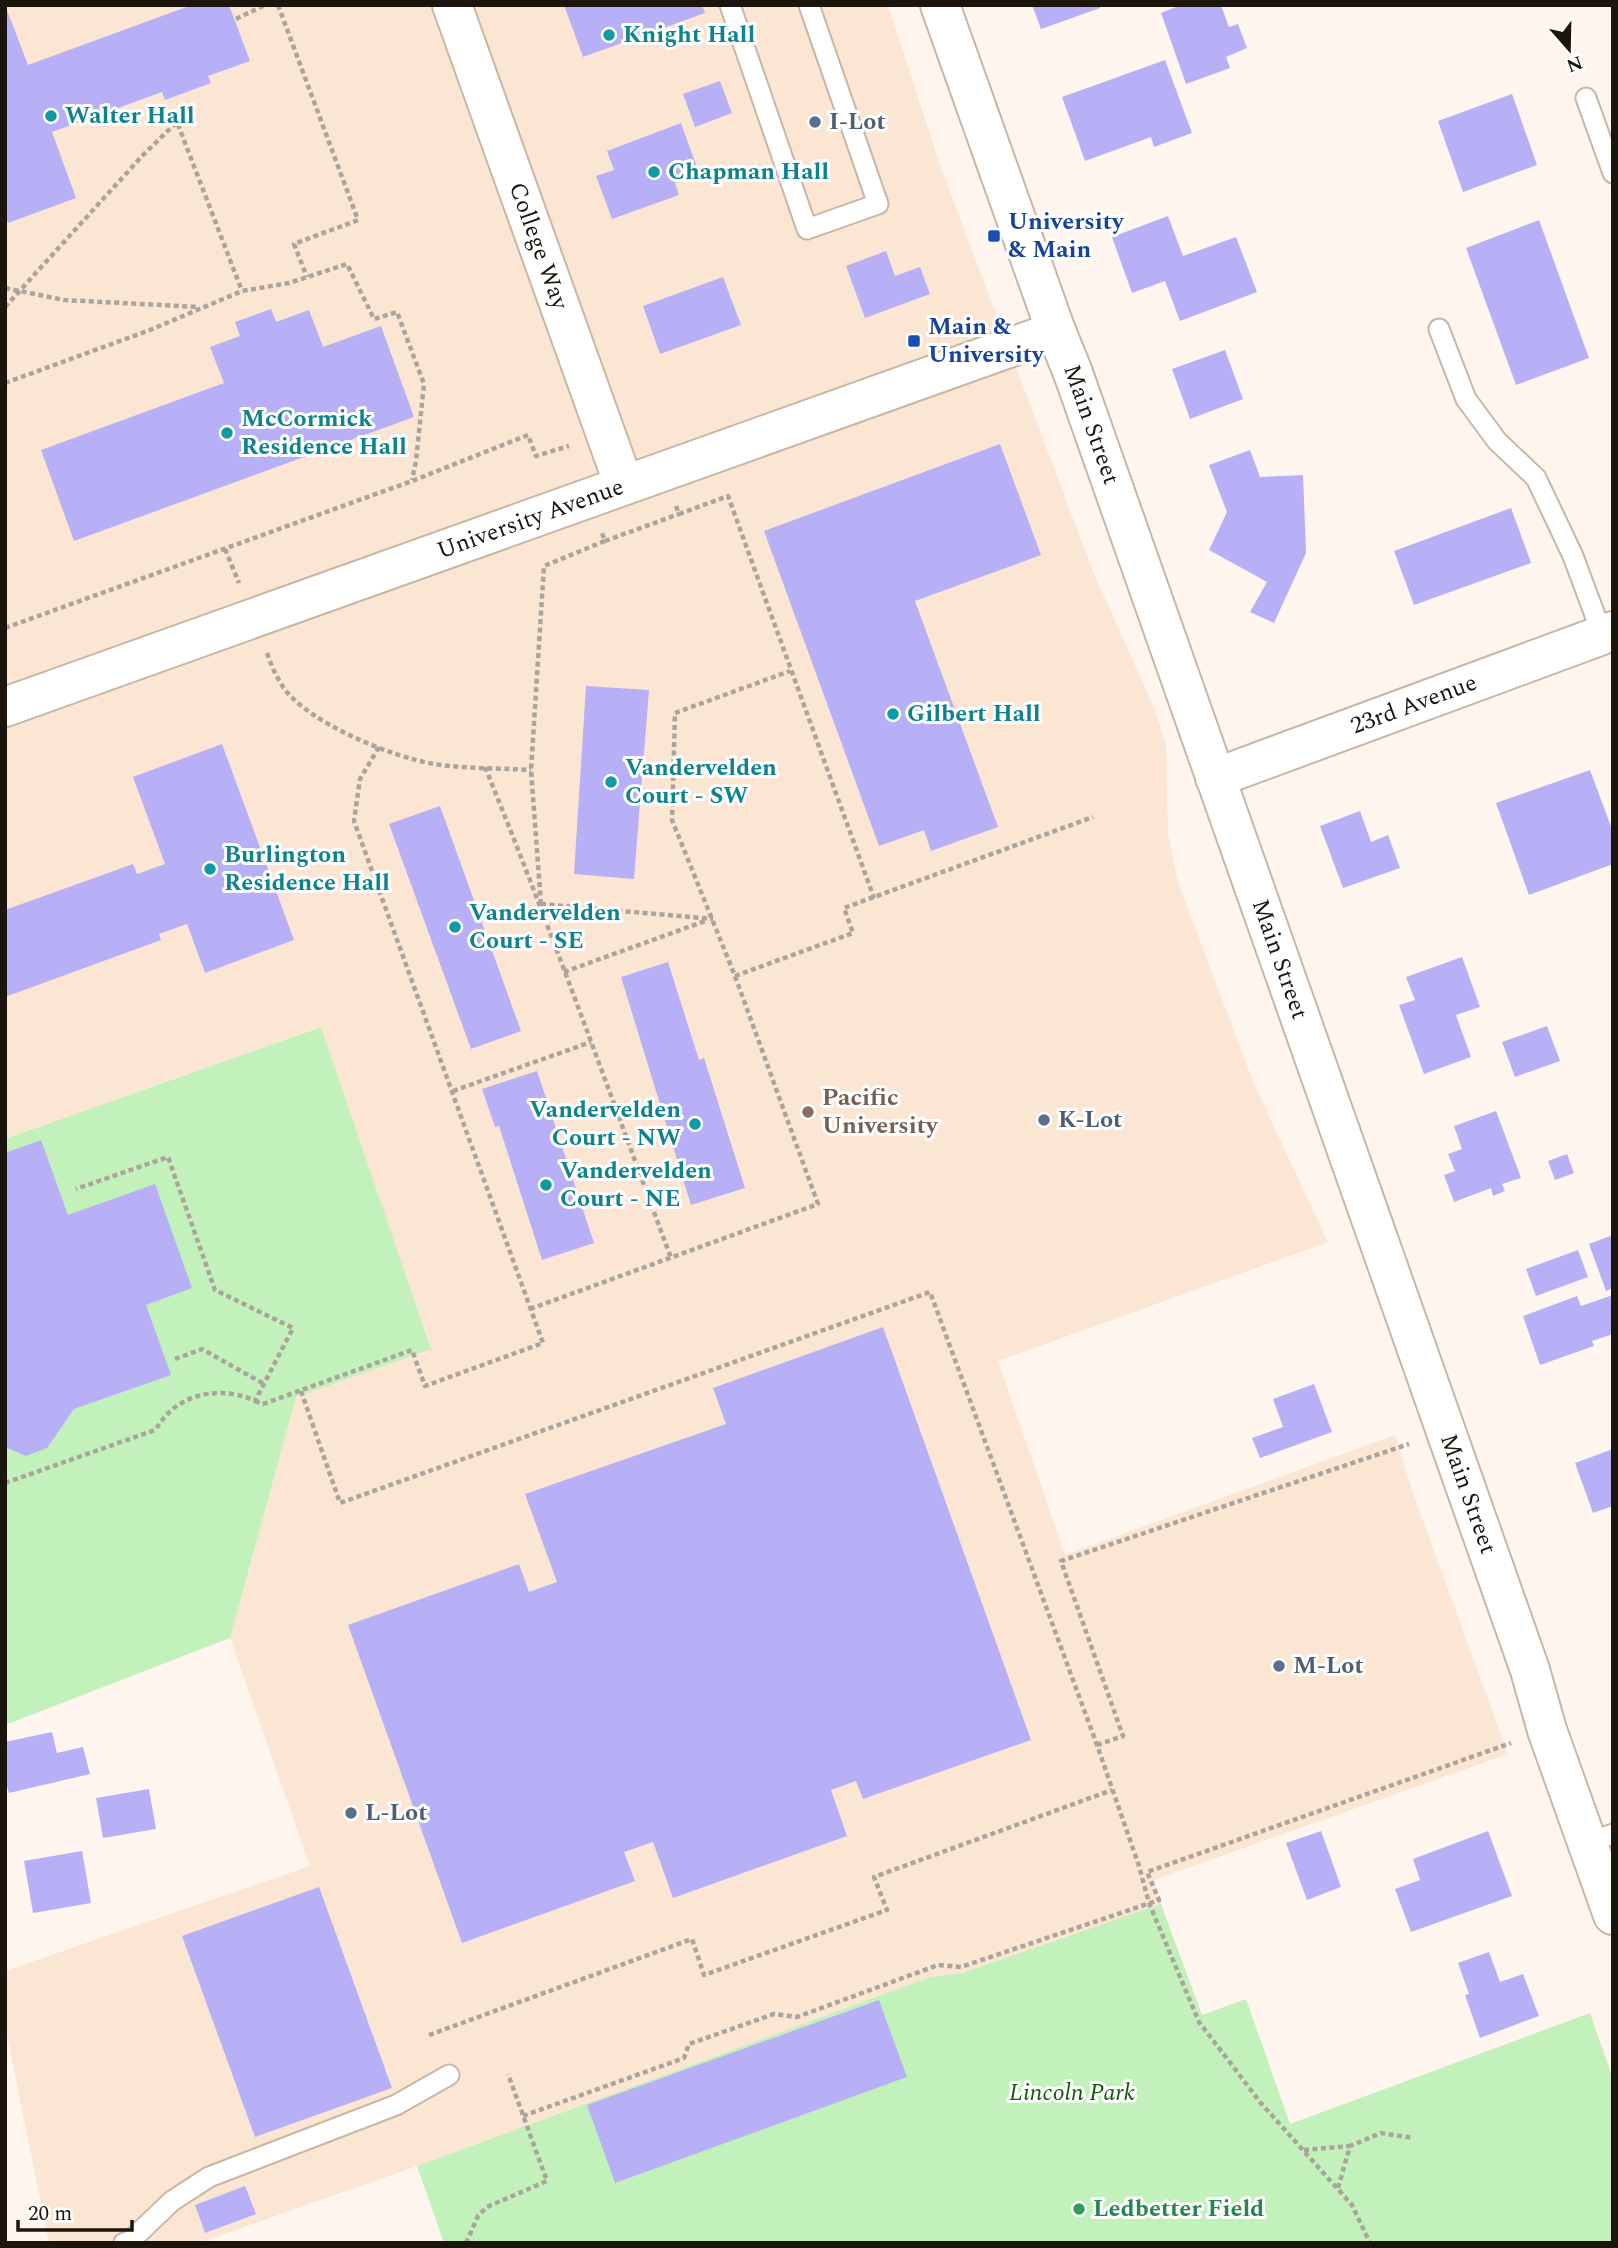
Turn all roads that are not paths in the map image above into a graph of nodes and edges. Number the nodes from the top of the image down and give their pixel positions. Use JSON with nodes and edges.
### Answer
{"nodes":[{"id":1,"x":452,"y":5,"type":"edge"},
{"id":2,"x":730,"y":5,"type":"edge"},
{"id":3,"x":809,"y":5,"type":"edge"},
{"id":4,"x":940,"y":5,"type":"edge"},
{"id":5,"x":1586,"y":99,"type":"dead end"},
{"id":6,"x":1613,"y":173,"type":"edge"},
{"id":7,"x":1439,"y":329,"type":"dead end"},
{"id":8,"x":1056,"y":331,"type":"junction"},
{"id":9,"x":607,"y":491,"type":"junction"},
{"id":10,"x":1607,"y":633,"type":"edge"},
{"id":11,"x":5,"y":707,"type":"edge"},
{"id":12,"x":1215,"y":778,"type":"junction"},
{"id":13,"x":1600,"y":1838,"type":"edge"},
{"id":14,"x":1613,"y":1915,"type":"edge"},
{"id":15,"x":449,"y":2075,"type":"dead end"},
{"id":16,"x":124,"y":2243,"type":"edge"}],
"edges":[{"from":1,"to":9,"type":"street","name":"College Way"},
{"from":2,"to":3,"type":"lane"},
{"from":4,"to":8,"type":"street","name":"Main Street"},
{"from":5,"to":6,"type":"lane"},
{"from":7,"to":10,"type":"lane"},
{"from":8,"to":9,"type":"street","name":"University Avenue"},
{"from":8,"to":12,"type":"street","name":"Main Street"},
{"from":9,"to":11,"type":"street","name":"University Avenue"},
{"from":10,"to":12,"type":"street","name":"23rd Avenue"},
{"from":12,"to":13,"type":"street","name":"Main Street"},
{"from":13,"to":14,"type":"street","name":"Main Street"},
{"from":15,"to":16,"type":"lane"}]}
